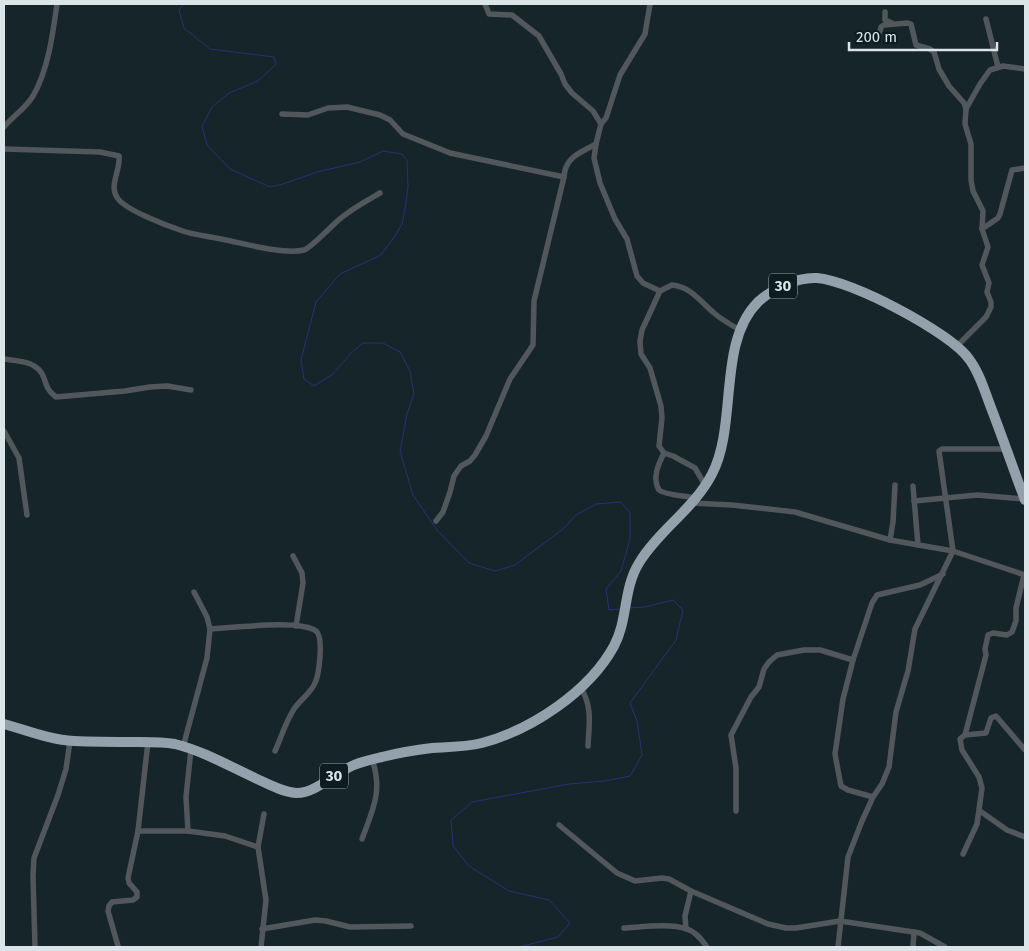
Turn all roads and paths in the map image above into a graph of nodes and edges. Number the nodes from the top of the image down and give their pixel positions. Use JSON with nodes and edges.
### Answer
{"nodes":[{"id":1,"x":58,"y":4,"type":"edge"},
{"id":2,"x":485,"y":4,"type":"edge"},
{"id":3,"x":650,"y":4,"type":"edge"},
{"id":4,"x":885,"y":12,"type":"dead end"},
{"id":5,"x":986,"y":19,"type":"dead end"},
{"id":6,"x":894,"y":24,"type":"junction"},
{"id":7,"x":858,"y":41,"type":"dead end"},
{"id":8,"x":998,"y":66,"type":"junction"},
{"id":9,"x":1025,"y":69,"type":"edge"},
{"id":10,"x":966,"y":109,"type":"junction"},
{"id":11,"x":282,"y":114,"type":"dead end"},
{"id":12,"x":601,"y":124,"type":"junction"},
{"id":13,"x":4,"y":127,"type":"edge"},
{"id":14,"x":596,"y":144,"type":"junction"},
{"id":15,"x":4,"y":149,"type":"edge"},
{"id":16,"x":1025,"y":168,"type":"edge"},
{"id":17,"x":564,"y":177,"type":"junction"},
{"id":18,"x":380,"y":194,"type":"dead end"},
{"id":19,"x":982,"y":229,"type":"junction"},
{"id":20,"x":660,"y":291,"type":"junction"},
{"id":21,"x":740,"y":330,"type":"junction"},
{"id":22,"x":957,"y":346,"type":"junction"},
{"id":23,"x":4,"y":358,"type":"edge"},
{"id":24,"x":191,"y":390,"type":"dead end"},
{"id":25,"x":4,"y":431,"type":"edge"},
{"id":26,"x":1006,"y":449,"type":"junction"},
{"id":27,"x":664,"y":453,"type":"junction"},
{"id":28,"x":1021,"y":476,"type":"edge"},
{"id":29,"x":895,"y":485,"type":"dead end"},
{"id":30,"x":706,"y":486,"type":"junction"},
{"id":31,"x":913,"y":486,"type":"dead end"},
{"id":32,"x":946,"y":497,"type":"junction"},
{"id":33,"x":1025,"y":499,"type":"edge"},
{"id":34,"x":693,"y":501,"type":"junction"},
{"id":35,"x":914,"y":501,"type":"junction"},
{"id":36,"x":27,"y":515,"type":"dead end"},
{"id":37,"x":436,"y":521,"type":"dead end"},
{"id":38,"x":890,"y":540,"type":"junction"},
{"id":39,"x":918,"y":545,"type":"junction"},
{"id":40,"x":953,"y":551,"type":"junction"},
{"id":41,"x":294,"y":556,"type":"dead end"},
{"id":42,"x":943,"y":574,"type":"junction"},
{"id":43,"x":1025,"y":575,"type":"edge"},
{"id":44,"x":194,"y":592,"type":"dead end"},
{"id":45,"x":296,"y":626,"type":"junction"},
{"id":46,"x":210,"y":629,"type":"junction"},
{"id":47,"x":853,"y":660,"type":"junction"},
{"id":48,"x":580,"y":687,"type":"junction"},
{"id":49,"x":4,"y":724,"type":"edge"},
{"id":50,"x":965,"y":735,"type":"junction"},
{"id":51,"x":70,"y":741,"type":"junction"},
{"id":52,"x":148,"y":742,"type":"junction"},
{"id":53,"x":588,"y":746,"type":"dead end"},
{"id":54,"x":187,"y":748,"type":"junction"},
{"id":55,"x":1025,"y":750,"type":"edge"},
{"id":56,"x":275,"y":751,"type":"dead end"},
{"id":57,"x":372,"y":759,"type":"junction"},
{"id":58,"x":874,"y":797,"type":"junction"},
{"id":59,"x":736,"y":811,"type":"dead end"},
{"id":60,"x":980,"y":811,"type":"junction"},
{"id":61,"x":264,"y":814,"type":"dead end"},
{"id":62,"x":559,"y":825,"type":"dead end"},
{"id":63,"x":138,"y":831,"type":"junction"},
{"id":64,"x":188,"y":831,"type":"junction"},
{"id":65,"x":1025,"y":837,"type":"edge"},
{"id":66,"x":362,"y":839,"type":"dead end"},
{"id":67,"x":258,"y":847,"type":"junction"},
{"id":68,"x":962,"y":854,"type":"dead end"},
{"id":69,"x":691,"y":891,"type":"junction"},
{"id":70,"x":840,"y":921,"type":"junction"},
{"id":71,"x":411,"y":926,"type":"dead end"},
{"id":72,"x":624,"y":928,"type":"dead end"},
{"id":73,"x":262,"y":929,"type":"junction"},
{"id":74,"x":686,"y":929,"type":"junction"},
{"id":75,"x":914,"y":932,"type":"junction"},
{"id":76,"x":118,"y":946,"type":"dead end"},
{"id":77,"x":36,"y":947,"type":"edge"},
{"id":78,"x":261,"y":947,"type":"edge"},
{"id":79,"x":707,"y":947,"type":"edge"},
{"id":80,"x":838,"y":947,"type":"edge"},
{"id":81,"x":913,"y":947,"type":"edge"},
{"id":82,"x":945,"y":947,"type":"edge"}],
"edges":[{"from":1,"to":13,"type":"street"},
{"from":2,"to":12,"type":"street"},
{"from":3,"to":12,"type":"street"},
{"from":4,"to":6,"type":"street"},
{"from":5,"to":8,"type":"street"},
{"from":6,"to":7,"type":"street"},
{"from":6,"to":10,"type":"street"},
{"from":8,"to":9,"type":"street"},
{"from":8,"to":10,"type":"street"},
{"from":10,"to":19,"type":"street"},
{"from":11,"to":17,"type":"street"},
{"from":12,"to":14,"type":"street"},
{"from":14,"to":17,"type":"street"},
{"from":14,"to":20,"type":"street"},
{"from":15,"to":18,"type":"street"},
{"from":16,"to":19,"type":"street"},
{"from":17,"to":37,"type":"street"},
{"from":19,"to":22,"type":"street"},
{"from":20,"to":21,"type":"street"},
{"from":20,"to":27,"type":"street"},
{"from":21,"to":22,"type":"highway","number":"30"},
{"from":21,"to":30,"type":"highway","number":"30"},
{"from":22,"to":26,"type":"highway","number":"30"},
{"from":23,"to":24,"type":"street"},
{"from":25,"to":36,"type":"street"},
{"from":26,"to":28,"type":"highway","number":"30"},
{"from":26,"to":32,"type":"street"},
{"from":27,"to":30,"type":"street"},
{"from":27,"to":34,"type":"street"},
{"from":28,"to":33,"type":"highway","number":"30"},
{"from":29,"to":38,"type":"street"},
{"from":30,"to":34,"type":"highway","number":"30"},
{"from":31,"to":35,"type":"street"},
{"from":32,"to":33,"type":"street"},
{"from":32,"to":35,"type":"street"},
{"from":32,"to":40,"type":"street"},
{"from":34,"to":38,"type":"street"},
{"from":34,"to":48,"type":"highway","number":"30"},
{"from":35,"to":39,"type":"street"},
{"from":38,"to":39,"type":"street"},
{"from":39,"to":40,"type":"street"},
{"from":40,"to":42,"type":"street"},
{"from":40,"to":43,"type":"street"},
{"from":41,"to":45,"type":"street"},
{"from":42,"to":47,"type":"street"},
{"from":42,"to":58,"type":"street"},
{"from":43,"to":50,"type":"street"},
{"from":44,"to":46,"type":"street"},
{"from":45,"to":46,"type":"street"},
{"from":45,"to":56,"type":"street"},
{"from":46,"to":54,"type":"street"},
{"from":47,"to":58,"type":"street"},
{"from":47,"to":59,"type":"street"},
{"from":48,"to":53,"type":"street"},
{"from":48,"to":57,"type":"highway","number":"30"},
{"from":49,"to":51,"type":"highway","number":"30"},
{"from":50,"to":55,"type":"street"},
{"from":50,"to":60,"type":"street"},
{"from":51,"to":52,"type":"highway","number":"30"},
{"from":51,"to":77,"type":"street"},
{"from":52,"to":54,"type":"highway","number":"30"},
{"from":52,"to":63,"type":"street"},
{"from":54,"to":57,"type":"highway","number":"30"},
{"from":54,"to":64,"type":"street"},
{"from":57,"to":66,"type":"street"},
{"from":58,"to":70,"type":"street"},
{"from":60,"to":65,"type":"street"},
{"from":60,"to":68,"type":"street"},
{"from":61,"to":67,"type":"street"},
{"from":62,"to":69,"type":"street"},
{"from":63,"to":64,"type":"street"},
{"from":63,"to":76,"type":"street"},
{"from":64,"to":67,"type":"street"},
{"from":67,"to":73,"type":"street"},
{"from":69,"to":70,"type":"street"},
{"from":69,"to":74,"type":"street"},
{"from":70,"to":75,"type":"street"},
{"from":70,"to":80,"type":"street"},
{"from":71,"to":73,"type":"street"},
{"from":72,"to":74,"type":"street"},
{"from":73,"to":78,"type":"street"},
{"from":74,"to":79,"type":"street"},
{"from":75,"to":81,"type":"street"},
{"from":75,"to":82,"type":"street"}]}
